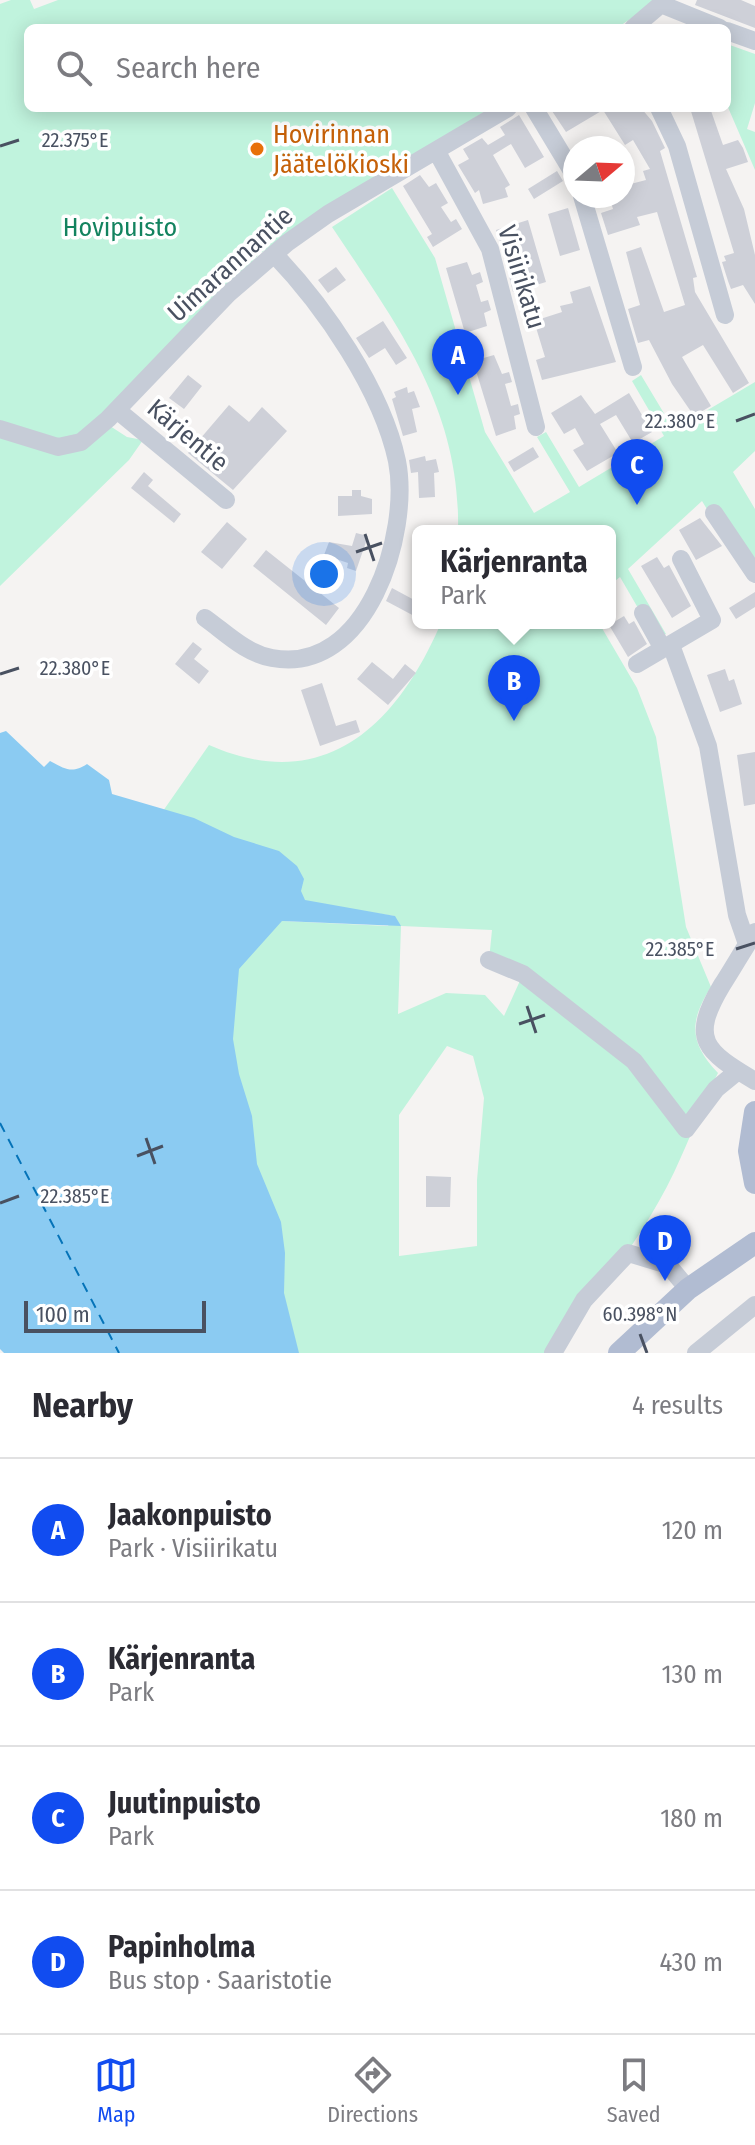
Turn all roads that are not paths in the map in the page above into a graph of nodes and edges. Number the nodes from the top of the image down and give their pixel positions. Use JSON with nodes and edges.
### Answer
{"nodes":[{"id":1,"x":665,"y":2,"type":"edge"},
{"id":2,"x":638,"y":24,"type":"edge"},
{"id":3,"x":712,"y":24,"type":"edge"},
{"id":4,"x":731,"y":32,"type":"edge"},
{"id":5,"x":755,"y":41,"type":"edge"},
{"id":6,"x":502,"y":112,"type":"edge"},
{"id":7,"x":536,"y":112,"type":"edge"},
{"id":8,"x":661,"y":112,"type":"edge"},
{"id":9,"x":437,"y":152,"type":"junction"},
{"id":10,"x":563,"y":156,"type":"edge"},
{"id":11,"x":586,"y":208,"type":"edge"},
{"id":12,"x":274,"y":254,"type":"junction"},
{"id":13,"x":725,"y":315,"type":"dead end"},
{"id":14,"x":633,"y":367,"type":"dead end"},
{"id":15,"x":117,"y":410,"type":"junction"},
{"id":16,"x":536,"y":427,"type":"dead end"},
{"id":17,"x":0,"y":429,"type":"edge"},
{"id":18,"x":226,"y":500,"type":"dead end"},
{"id":19,"x":714,"y":513,"type":"dead end"},
{"id":20,"x":681,"y":559,"type":"dead end"},
{"id":21,"x":755,"y":574,"type":"edge"},
{"id":22,"x":643,"y":613,"type":"dead end"},
{"id":23,"x":205,"y":618,"type":"dead end"},
{"id":24,"x":667,"y":647,"type":"junction"},
{"id":25,"x":637,"y":664,"type":"dead end"},
{"id":26,"x":751,"y":938,"type":"edge"},
{"id":27,"x":489,"y":960,"type":"dead end"},
{"id":28,"x":738,"y":1071,"type":"junction"},
{"id":29,"x":755,"y":1081,"type":"edge"},
{"id":30,"x":755,"y":1112,"type":"edge"},
{"id":31,"x":755,"y":1183,"type":"edge"},
{"id":32,"x":755,"y":1243,"type":"edge"},
{"id":33,"x":688,"y":1289,"type":"junction"},
{"id":34,"x":755,"y":1305,"type":"edge"},
{"id":35,"x":553,"y":1353,"type":"edge"},
{"id":36,"x":619,"y":1353,"type":"edge"},
{"id":37,"x":696,"y":1353,"type":"edge"}],
"edges":[{"from":1,"to":2,"type":"street"},
{"from":1,"to":3,"type":"street"},
{"from":4,"to":5,"type":"street"},
{"from":6,"to":9,"type":"street","name":"Uimarannantie"},
{"from":7,"to":10,"type":"street"},
{"from":8,"to":13,"type":"street"},
{"from":9,"to":12,"type":"street","name":"Uimarannantie"},
{"from":9,"to":16,"type":"street","name":"Visiirikatu"},
{"from":11,"to":14,"type":"street"},
{"from":12,"to":15,"type":"street","name":"Uimarannantie"},
{"from":12,"to":23,"type":"street"},
{"from":15,"to":17,"type":"street","name":"Uimarannantie"},
{"from":15,"to":18,"type":"street","name":"Kärjentie"},
{"from":19,"to":21,"type":"street"},
{"from":20,"to":24,"type":"street"},
{"from":22,"to":24,"type":"street"},
{"from":24,"to":25,"type":"street"},
{"from":24,"to":26,"type":"street"},
{"from":26,"to":28,"type":"street"},
{"from":27,"to":28,"type":"street"},
{"from":28,"to":29,"type":"street"},
{"from":30,"to":31,"type":"main road"},
{"from":32,"to":33,"type":"main road"},
{"from":33,"to":35,"type":"street"},
{"from":33,"to":36,"type":"main road"},
{"from":34,"to":37,"type":"street"}]}
